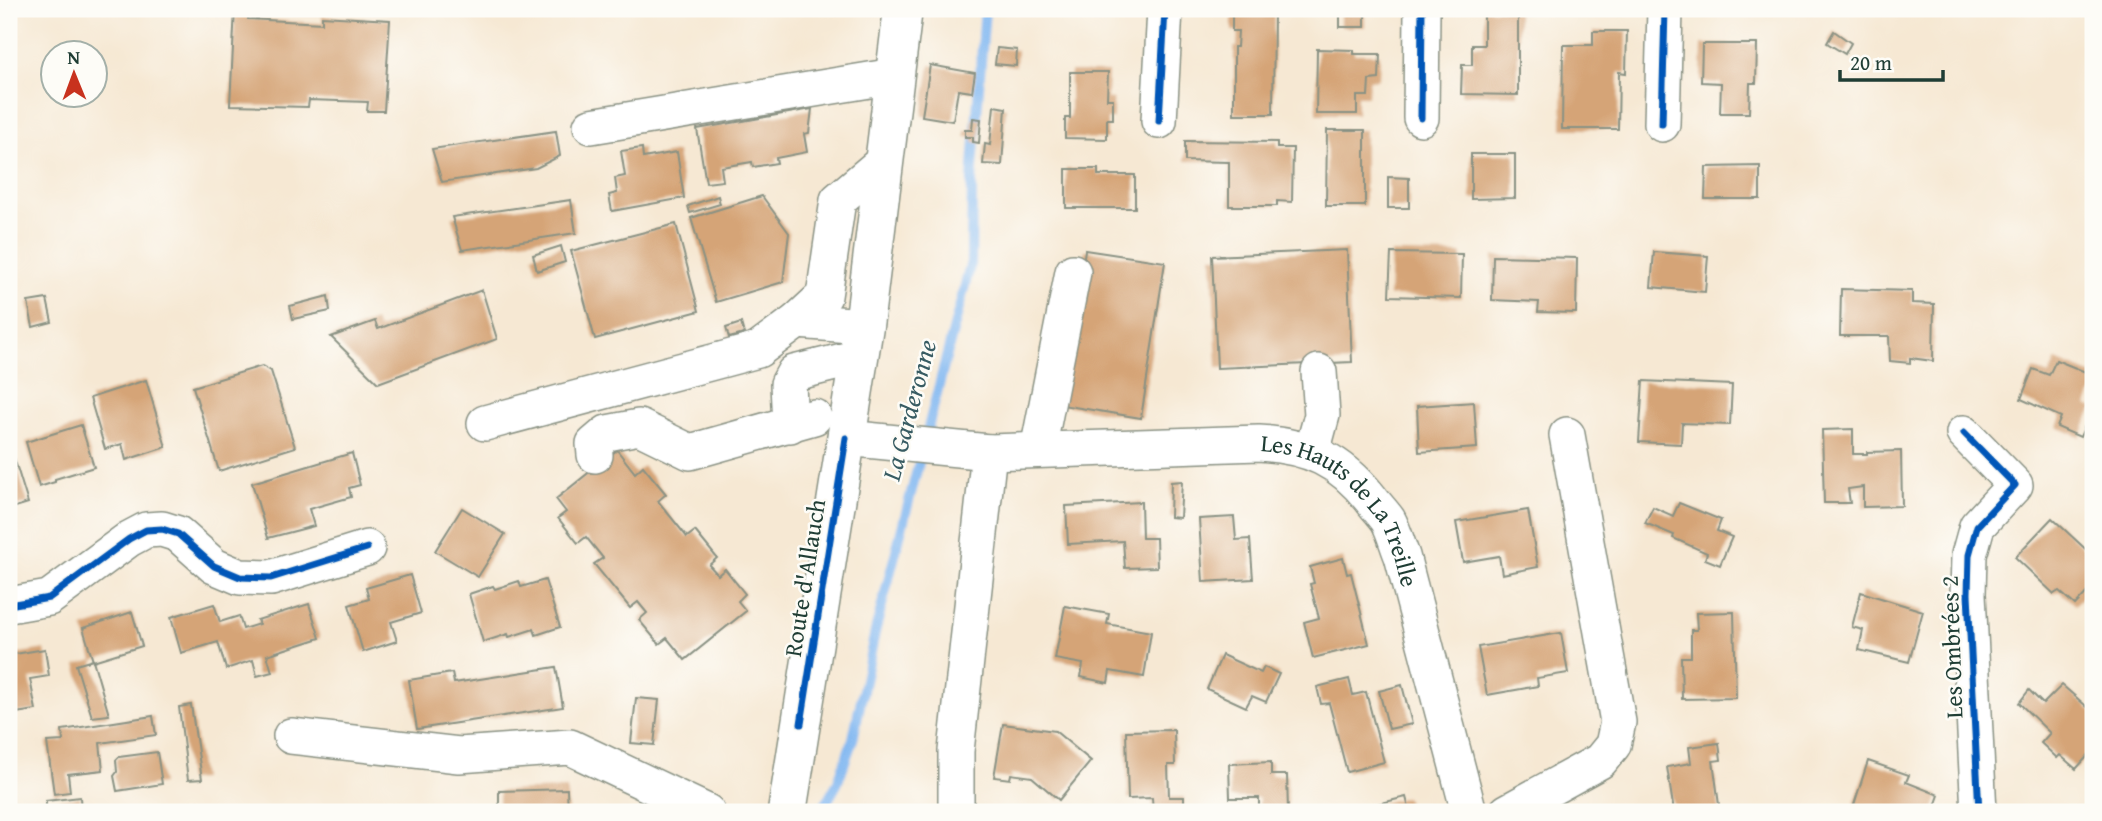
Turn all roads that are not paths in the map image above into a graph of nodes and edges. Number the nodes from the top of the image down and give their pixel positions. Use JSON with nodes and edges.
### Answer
{"nodes":[{"id":1,"x":903,"y":9,"type":"edge"},
{"id":2,"x":1165,"y":9,"type":"edge"},
{"id":3,"x":1422,"y":9,"type":"edge"},
{"id":4,"x":1665,"y":9,"type":"edge"},
{"id":5,"x":894,"y":76,"type":"junction"},
{"id":6,"x":1421,"y":118,"type":"dead end"},
{"id":7,"x":1159,"y":121,"type":"dead end"},
{"id":8,"x":1662,"y":124,"type":"dead end"},
{"id":9,"x":591,"y":126,"type":"dead end"},
{"id":10,"x":884,"y":161,"type":"junction"},
{"id":11,"x":1073,"y":272,"type":"dead end"},
{"id":12,"x":797,"y":321,"type":"junction"},
{"id":13,"x":861,"y":342,"type":"junction"},
{"id":14,"x":1319,"y":372,"type":"dead end"},
{"id":15,"x":485,"y":423,"type":"dead end"},
{"id":16,"x":1964,"y":433,"type":"dead end"},
{"id":17,"x":1567,"y":435,"type":"dead end"},
{"id":18,"x":846,"y":438,"type":"junction"},
{"id":19,"x":1038,"y":450,"type":"junction"},
{"id":20,"x":989,"y":452,"type":"junction"},
{"id":21,"x":1312,"y":452,"type":"junction"},
{"id":22,"x":595,"y":455,"type":"dead end"},
{"id":23,"x":367,"y":548,"type":"dead end"},
{"id":24,"x":9,"y":605,"type":"edge"},
{"id":25,"x":291,"y":736,"type":"dead end"},
{"id":26,"x":707,"y":812,"type":"edge"},
{"id":27,"x":788,"y":812,"type":"edge"},
{"id":28,"x":956,"y":812,"type":"edge"},
{"id":29,"x":1469,"y":812,"type":"edge"},
{"id":30,"x":1507,"y":812,"type":"edge"},
{"id":31,"x":1979,"y":812,"type":"edge"}],
"edges":[{"from":1,"to":5,"type":"main road","name":"Route d'Allauch"},
{"from":2,"to":7,"type":"street"},
{"from":3,"to":6,"type":"street"},
{"from":4,"to":8,"type":"street"},
{"from":5,"to":9,"type":"street"},
{"from":5,"to":10,"type":"main road","name":"Route d'Allauch"},
{"from":10,"to":12,"type":"street"},
{"from":10,"to":13,"type":"main road","name":"Route d'Allauch"},
{"from":11,"to":19,"type":"street"},
{"from":12,"to":13,"type":"street"},
{"from":12,"to":15,"type":"street"},
{"from":13,"to":18,"type":"main road","name":"Route d'Allauch"},
{"from":13,"to":22,"type":"street"},
{"from":14,"to":21,"type":"street"},
{"from":16,"to":31,"type":"street","name":"Les Ombrées 2"},
{"from":17,"to":30,"type":"street"},
{"from":18,"to":20,"type":"street","name":"Les Hauts de La Treille"},
{"from":18,"to":27,"type":"main road","name":"Route d'Allauch"},
{"from":19,"to":20,"type":"street","name":"Les Hauts de La Treille"},
{"from":19,"to":21,"type":"street","name":"Les Hauts de La Treille"},
{"from":20,"to":28,"type":"street"},
{"from":21,"to":29,"type":"street","name":"Les Hauts de La Treille"},
{"from":23,"to":24,"type":"street"},
{"from":25,"to":26,"type":"street"}]}
